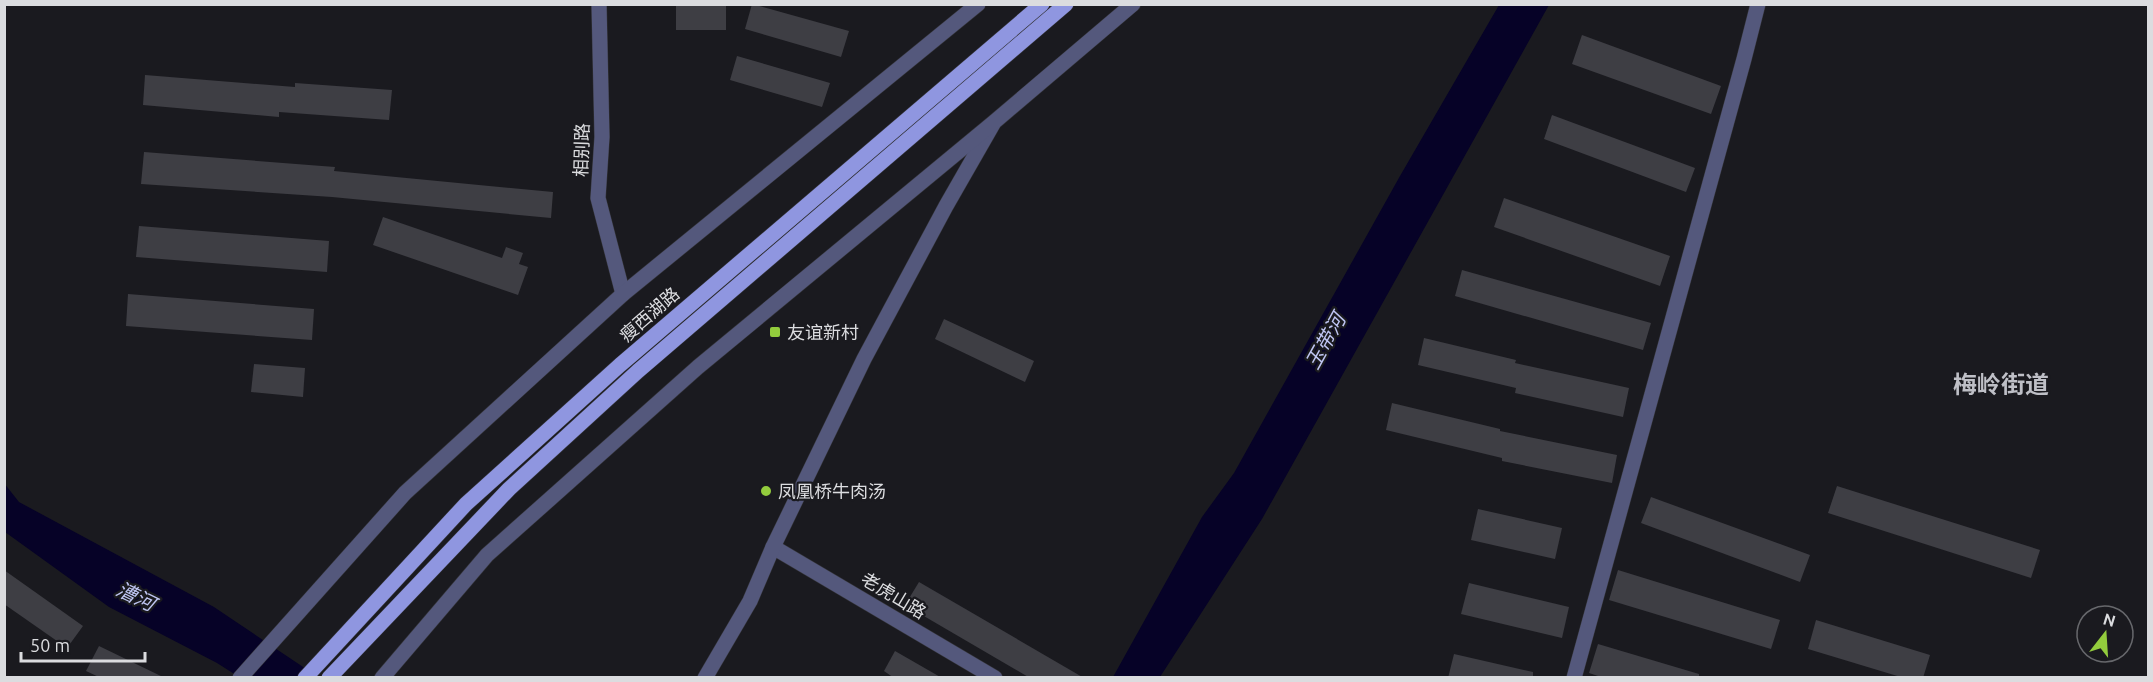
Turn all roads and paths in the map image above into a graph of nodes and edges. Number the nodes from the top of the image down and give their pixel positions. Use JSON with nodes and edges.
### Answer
{"nodes":[{"id":1,"x":599,"y":4,"type":"edge"},
{"id":2,"x":978,"y":4,"type":"edge"},
{"id":3,"x":1042,"y":4,"type":"edge"},
{"id":4,"x":1066,"y":4,"type":"edge"},
{"id":5,"x":1133,"y":4,"type":"edge"},
{"id":6,"x":1758,"y":4,"type":"edge"},
{"id":7,"x":993,"y":123,"type":"junction"},
{"id":8,"x":623,"y":294,"type":"junction"},
{"id":9,"x":773,"y":547,"type":"junction"},
{"id":10,"x":240,"y":678,"type":"edge"},
{"id":11,"x":305,"y":678,"type":"edge"},
{"id":12,"x":329,"y":678,"type":"edge"},
{"id":13,"x":382,"y":678,"type":"edge"},
{"id":14,"x":705,"y":678,"type":"edge"},
{"id":15,"x":995,"y":678,"type":"edge"},
{"id":16,"x":1574,"y":678,"type":"edge"}],
"edges":[{"from":1,"to":8,"type":"street","name":"相别路"},
{"from":2,"to":8,"type":"street"},
{"from":3,"to":11,"type":"main road","name":"瘦西湖路"},
{"from":4,"to":12,"type":"main road","name":"瘦西湖路"},
{"from":5,"to":7,"type":"street"},
{"from":6,"to":16,"type":"street"},
{"from":7,"to":9,"type":"street"},
{"from":7,"to":13,"type":"street"},
{"from":8,"to":10,"type":"street"},
{"from":9,"to":14,"type":"street"},
{"from":9,"to":15,"type":"street","name":"老虎山路"}]}
